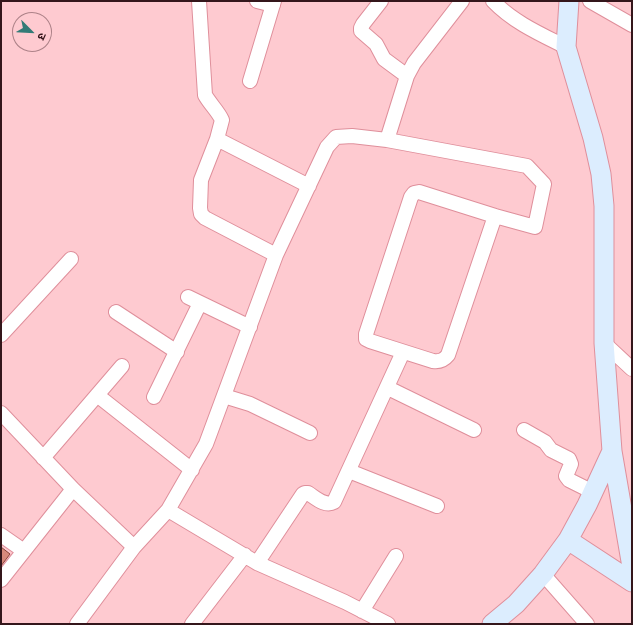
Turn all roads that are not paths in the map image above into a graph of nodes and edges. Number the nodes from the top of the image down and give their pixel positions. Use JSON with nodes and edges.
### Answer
{"nodes":[{"id":1,"x":199,"y":1,"type":"edge"},
{"id":2,"x":257,"y":1,"type":"edge"},
{"id":3,"x":462,"y":1,"type":"edge"},
{"id":4,"x":492,"y":1,"type":"edge"},
{"id":5,"x":569,"y":1,"type":"edge"},
{"id":6,"x":590,"y":1,"type":"edge"},
{"id":7,"x":379,"y":2,"type":"edge"},
{"id":8,"x":274,"y":3,"type":"edge"},
{"id":9,"x":632,"y":25,"type":"edge"},
{"id":10,"x":566,"y":47,"type":"junction"},
{"id":11,"x":407,"y":76,"type":"junction"},
{"id":12,"x":250,"y":81,"type":"dead end"},
{"id":13,"x":217,"y":139,"type":"junction"},
{"id":14,"x":387,"y":140,"type":"junction"},
{"id":15,"x":309,"y":186,"type":"junction"},
{"id":16,"x":495,"y":216,"type":"junction"},
{"id":17,"x":276,"y":256,"type":"junction"},
{"id":18,"x":71,"y":259,"type":"dead end"},
{"id":19,"x":188,"y":297,"type":"dead end"},
{"id":20,"x":200,"y":303,"type":"junction"},
{"id":21,"x":116,"y":312,"type":"dead end"},
{"id":22,"x":250,"y":327,"type":"junction"},
{"id":23,"x":1,"y":335,"type":"edge"},
{"id":24,"x":604,"y":344,"type":"junction"},
{"id":25,"x":176,"y":352,"type":"junction"},
{"id":26,"x":403,"y":352,"type":"junction"},
{"id":27,"x":122,"y":366,"type":"dead end"},
{"id":28,"x":632,"y":369,"type":"edge"},
{"id":29,"x":388,"y":388,"type":"junction"},
{"id":30,"x":98,"y":395,"type":"junction"},
{"id":31,"x":224,"y":396,"type":"junction"},
{"id":32,"x":154,"y":397,"type":"dead end"},
{"id":33,"x":1,"y":413,"type":"edge"},
{"id":34,"x":474,"y":430,"type":"dead end"},
{"id":35,"x":524,"y":430,"type":"dead end"},
{"id":36,"x":310,"y":433,"type":"dead end"},
{"id":37,"x":612,"y":451,"type":"junction"},
{"id":38,"x":43,"y":458,"type":"junction"},
{"id":39,"x":192,"y":470,"type":"junction"},
{"id":40,"x":349,"y":471,"type":"junction"},
{"id":41,"x":73,"y":489,"type":"junction"},
{"id":42,"x":593,"y":492,"type":"junction"},
{"id":43,"x":437,"y":506,"type":"dead end"},
{"id":44,"x":168,"y":510,"type":"junction"},
{"id":45,"x":1,"y":535,"type":"edge"},
{"id":46,"x":568,"y":540,"type":"junction"},
{"id":47,"x":134,"y":547,"type":"junction"},
{"id":48,"x":24,"y":551,"type":"junction"},
{"id":49,"x":396,"y":556,"type":"dead end"},
{"id":50,"x":251,"y":559,"type":"junction"},
{"id":51,"x":632,"y":567,"type":"edge"},
{"id":52,"x":543,"y":574,"type":"junction"},
{"id":53,"x":1,"y":580,"type":"edge"},
{"id":54,"x":632,"y":582,"type":"edge"},
{"id":55,"x":362,"y":611,"type":"junction"},
{"id":56,"x":77,"y":624,"type":"edge"},
{"id":57,"x":192,"y":624,"type":"edge"},
{"id":58,"x":388,"y":624,"type":"edge"},
{"id":59,"x":492,"y":624,"type":"edge"},
{"id":60,"x":587,"y":624,"type":"edge"}],
"edges":[{"from":1,"to":13,"type":"street"},
{"from":2,"to":8,"type":"street"},
{"from":3,"to":11,"type":"street"},
{"from":4,"to":10,"type":"street"},
{"from":5,"to":10,"type":"street"},
{"from":6,"to":9,"type":"street"},
{"from":7,"to":11,"type":"street"},
{"from":8,"to":12,"type":"street"},
{"from":10,"to":24,"type":"street"},
{"from":11,"to":14,"type":"street"},
{"from":13,"to":15,"type":"street"},
{"from":13,"to":17,"type":"street"},
{"from":14,"to":15,"type":"street"},
{"from":14,"to":16,"type":"street"},
{"from":15,"to":17,"type":"street"},
{"from":16,"to":26,"type":"street"},
{"from":16,"to":26,"type":"street"},
{"from":17,"to":22,"type":"street"},
{"from":18,"to":23,"type":"street"},
{"from":19,"to":20,"type":"street"},
{"from":20,"to":22,"type":"street"},
{"from":20,"to":25,"type":"street"},
{"from":21,"to":25,"type":"street"},
{"from":22,"to":31,"type":"street"},
{"from":24,"to":28,"type":"street"},
{"from":24,"to":37,"type":"street"},
{"from":25,"to":32,"type":"street"},
{"from":26,"to":29,"type":"street"},
{"from":27,"to":30,"type":"street"},
{"from":29,"to":34,"type":"street"},
{"from":29,"to":40,"type":"street"},
{"from":30,"to":38,"type":"street"},
{"from":30,"to":39,"type":"street"},
{"from":31,"to":36,"type":"street"},
{"from":31,"to":39,"type":"street"},
{"from":33,"to":38,"type":"street"},
{"from":35,"to":42,"type":"street"},
{"from":37,"to":42,"type":"street"},
{"from":37,"to":51,"type":"street"},
{"from":38,"to":41,"type":"street"},
{"from":39,"to":44,"type":"street"},
{"from":40,"to":43,"type":"street"},
{"from":40,"to":50,"type":"street"},
{"from":41,"to":47,"type":"street"},
{"from":41,"to":48,"type":"street"},
{"from":42,"to":46,"type":"street"},
{"from":44,"to":47,"type":"street"},
{"from":44,"to":50,"type":"street"},
{"from":45,"to":48,"type":"street"},
{"from":46,"to":52,"type":"street"},
{"from":46,"to":54,"type":"street"},
{"from":47,"to":56,"type":"street"},
{"from":48,"to":53,"type":"street"},
{"from":49,"to":55,"type":"street"},
{"from":50,"to":55,"type":"street"},
{"from":50,"to":57,"type":"street"},
{"from":52,"to":59,"type":"street"},
{"from":52,"to":60,"type":"street"},
{"from":55,"to":58,"type":"street"}]}
